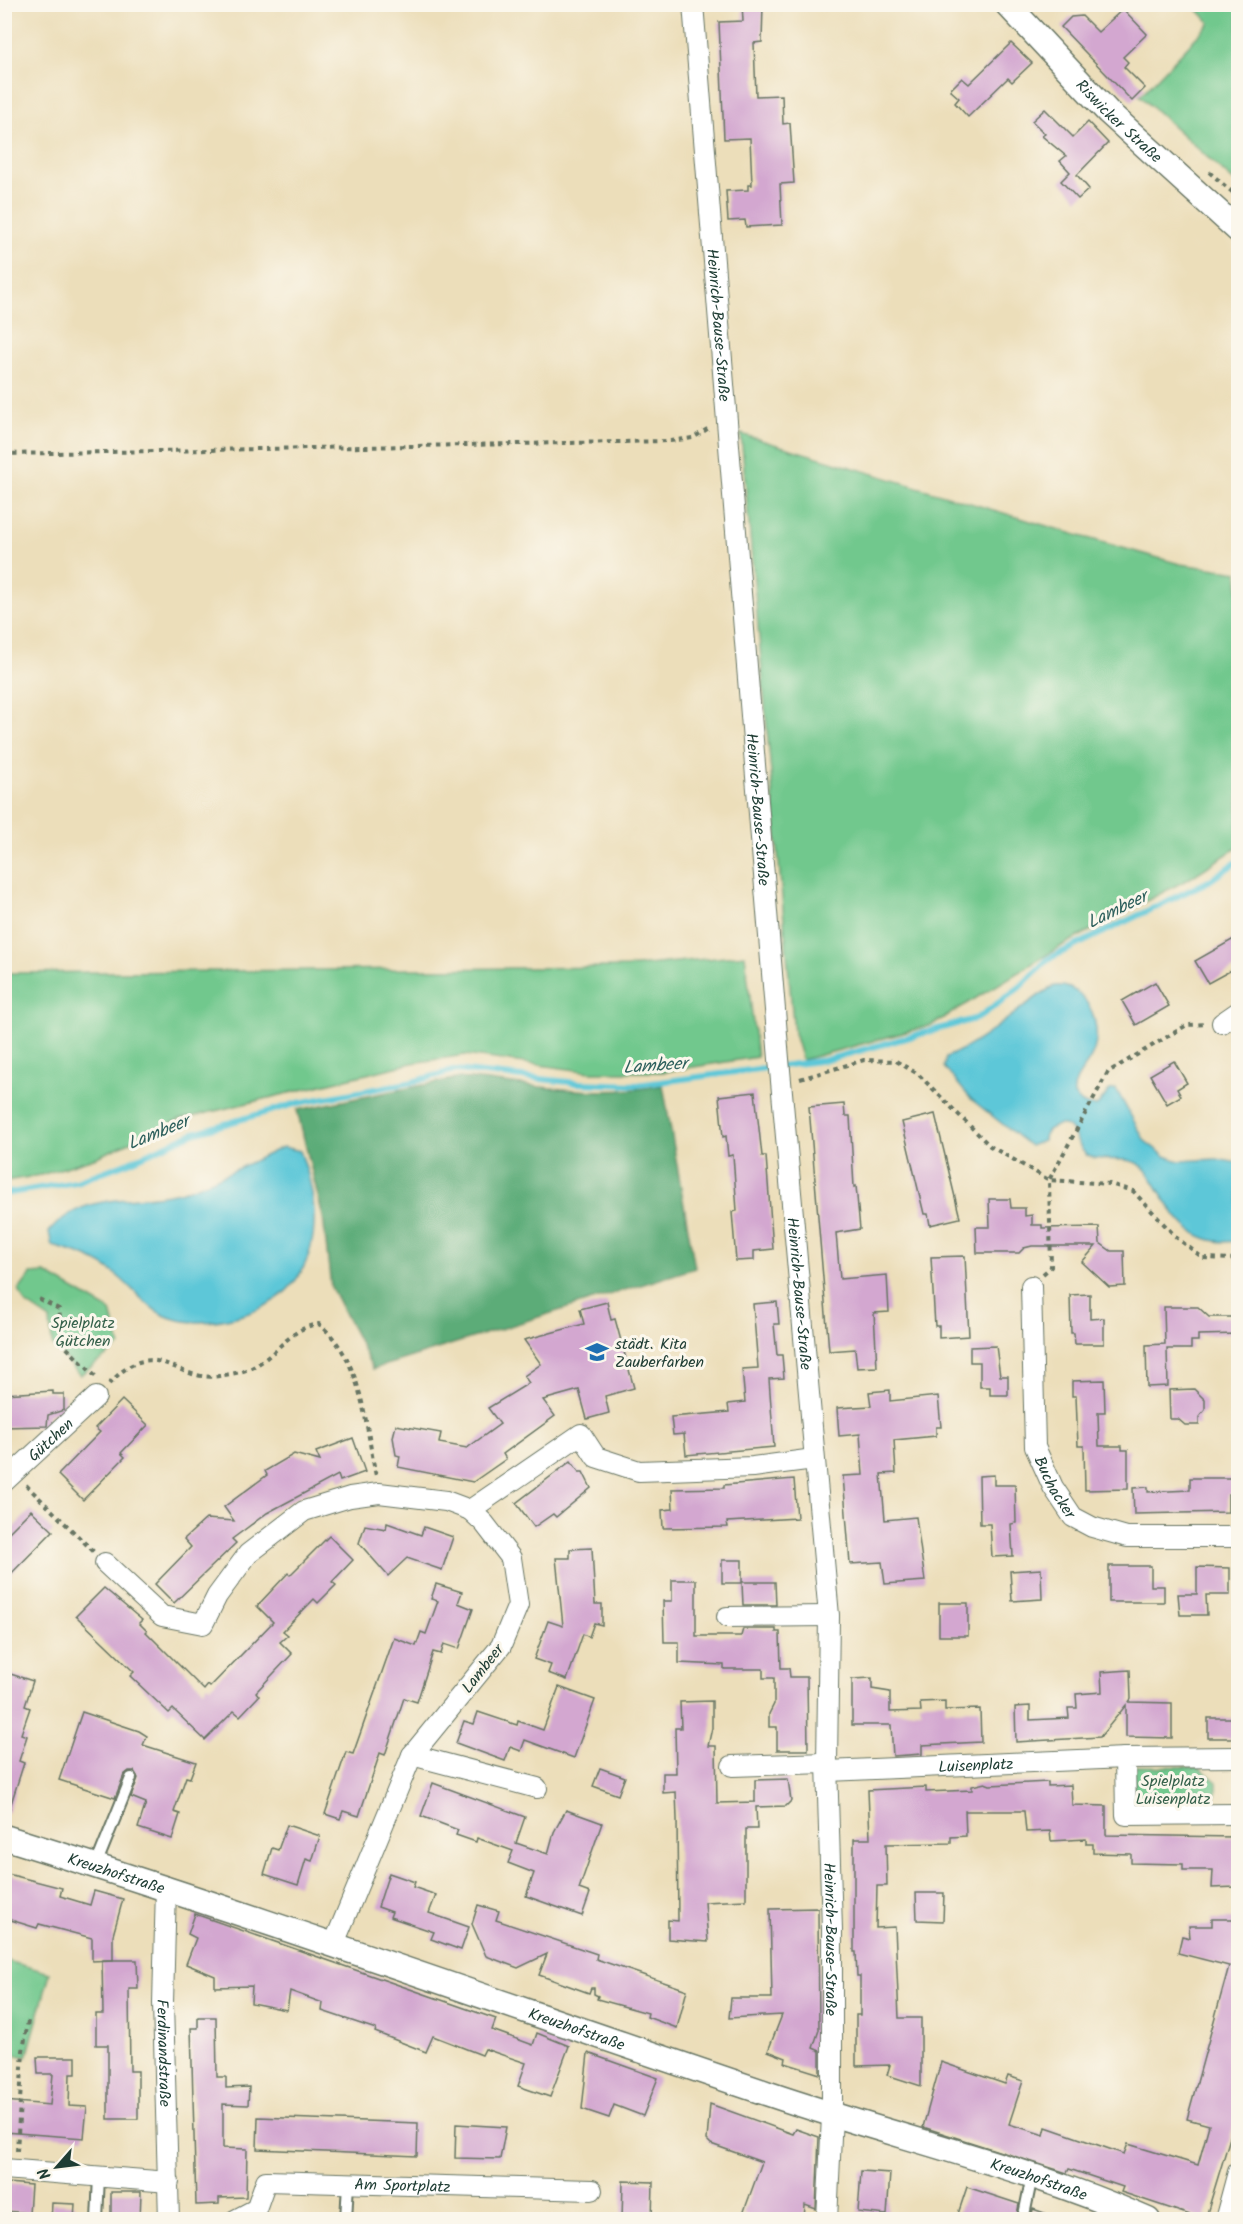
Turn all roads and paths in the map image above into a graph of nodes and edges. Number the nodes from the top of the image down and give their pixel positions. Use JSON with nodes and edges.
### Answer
{"nodes":[{"id":1,"x":693,"y":4,"type":"edge"},
{"id":2,"x":1007,"y":4,"type":"edge"},
{"id":3,"x":1239,"y":230,"type":"edge"},
{"id":4,"x":727,"y":416,"type":"junction"},
{"id":5,"x":4,"y":454,"type":"edge"},
{"id":6,"x":1239,"y":1012,"type":"edge"},
{"id":7,"x":1222,"y":1023,"type":"joint"},
{"id":8,"x":780,"y":1072,"type":"junction"},
{"id":9,"x":1049,"y":1180,"type":"junction"},
{"id":10,"x":1239,"y":1259,"type":"edge"},
{"id":11,"x":1031,"y":1286,"type":"joint"},
{"id":12,"x":39,"y":1299,"type":"dead end"},
{"id":13,"x":96,"y":1397,"type":"dead end"},
{"id":14,"x":814,"y":1459,"type":"junction"},
{"id":15,"x":11,"y":1476,"type":"edge"},
{"id":16,"x":379,"y":1493,"type":"junction"},
{"id":17,"x":470,"y":1510,"type":"junction"},
{"id":18,"x":1239,"y":1537,"type":"edge"},
{"id":19,"x":105,"y":1563,"type":"joint"},
{"id":20,"x":829,"y":1616,"type":"junction"},
{"id":21,"x":728,"y":1617,"type":"dead end"},
{"id":22,"x":411,"y":1755,"type":"junction"},
{"id":23,"x":1239,"y":1757,"type":"edge"},
{"id":24,"x":1125,"y":1758,"type":"junction"},
{"id":25,"x":732,"y":1766,"type":"dead end"},
{"id":26,"x":828,"y":1767,"type":"junction"},
{"id":27,"x":132,"y":1778,"type":"dead end"},
{"id":28,"x":537,"y":1788,"type":"dead end"},
{"id":29,"x":1239,"y":1814,"type":"edge"},
{"id":30,"x":4,"y":1837,"type":"edge"},
{"id":31,"x":96,"y":1865,"type":"junction"},
{"id":32,"x":166,"y":1887,"type":"junction"},
{"id":33,"x":333,"y":1946,"type":"junction"},
{"id":34,"x":28,"y":2021,"type":"dead end"},
{"id":35,"x":832,"y":2116,"type":"junction"},
{"id":36,"x":10,"y":2169,"type":"edge"},
{"id":37,"x":1239,"y":2172,"type":"edge"},
{"id":38,"x":99,"y":2176,"type":"junction"},
{"id":39,"x":1032,"y":2176,"type":"junction"},
{"id":40,"x":170,"y":2182,"type":"junction"},
{"id":41,"x":348,"y":2183,"type":"junction"},
{"id":42,"x":592,"y":2190,"type":"dead end"},
{"id":43,"x":97,"y":2220,"type":"edge"},
{"id":44,"x":169,"y":2220,"type":"edge"},
{"id":45,"x":235,"y":2220,"type":"edge"},
{"id":46,"x":346,"y":2220,"type":"edge"},
{"id":47,"x":826,"y":2220,"type":"edge"},
{"id":48,"x":1023,"y":2220,"type":"edge"},
{"id":49,"x":1148,"y":2220,"type":"edge"},
{"id":50,"x":1225,"y":2220,"type":"edge"}],
"edges":[{"from":1,"to":4,"type":"street","name":"Heinrich-Bause-Straße"},
{"from":2,"to":3,"type":"street","name":"Riswicker Straße"},
{"from":4,"to":5,"type":"path"},
{"from":4,"to":8,"type":"street","name":"Heinrich-Bause-Straße"},
{"from":6,"to":7,"type":"street"},
{"from":7,"to":9,"type":"path"},
{"from":8,"to":9,"type":"path"},
{"from":8,"to":14,"type":"street","name":"Heinrich-Bause-Straße"},
{"from":9,"to":10,"type":"path"},
{"from":9,"to":11,"type":"path"},
{"from":11,"to":18,"type":"street","name":"Buchacker"},
{"from":12,"to":16,"type":"path"},
{"from":13,"to":15,"type":"street","name":"Gütchen"},
{"from":14,"to":17,"type":"street"},
{"from":14,"to":20,"type":"street","name":"Heinrich-Bause-Straße"},
{"from":15,"to":19,"type":"path"},
{"from":16,"to":17,"type":"street","name":"Lambeer"},
{"from":16,"to":19,"type":"street","name":"Lambeer"},
{"from":17,"to":22,"type":"street","name":"Lambeer"},
{"from":20,"to":21,"type":"street"},
{"from":20,"to":26,"type":"street","name":"Heinrich-Bause-Straße"},
{"from":22,"to":28,"type":"street"},
{"from":22,"to":33,"type":"street","name":"Lambeer"},
{"from":23,"to":24,"type":"street","name":"Luisenplatz"},
{"from":24,"to":26,"type":"street","name":"Luisenplatz"},
{"from":24,"to":29,"type":"street"},
{"from":25,"to":26,"type":"street"},
{"from":26,"to":35,"type":"street","name":"Heinrich-Bause-Straße"},
{"from":27,"to":31,"type":"lane"},
{"from":30,"to":31,"type":"street","name":"Kreuzhofstraße"},
{"from":31,"to":32,"type":"street","name":"Kreuzhofstraße"},
{"from":32,"to":33,"type":"street","name":"Kreuzhofstraße"},
{"from":32,"to":40,"type":"street","name":"Ferdinandstraße"},
{"from":33,"to":35,"type":"street","name":"Kreuzhofstraße"},
{"from":34,"to":36,"type":"path"},
{"from":35,"to":39,"type":"street","name":"Kreuzhofstraße"},
{"from":35,"to":47,"type":"street","name":"Heinrich-Bause-Straße"},
{"from":36,"to":38,"type":"street"},
{"from":37,"to":50,"type":"street"},
{"from":38,"to":40,"type":"street"},
{"from":38,"to":43,"type":"lane"},
{"from":39,"to":48,"type":"lane"},
{"from":39,"to":49,"type":"street","name":"Kreuzhofstraße"},
{"from":40,"to":44,"type":"street","name":"Ferdinandstraße"},
{"from":41,"to":42,"type":"street","name":"Am Sportplatz"},
{"from":41,"to":45,"type":"street","name":"Am Sportplatz"},
{"from":41,"to":46,"type":"lane"}]}
